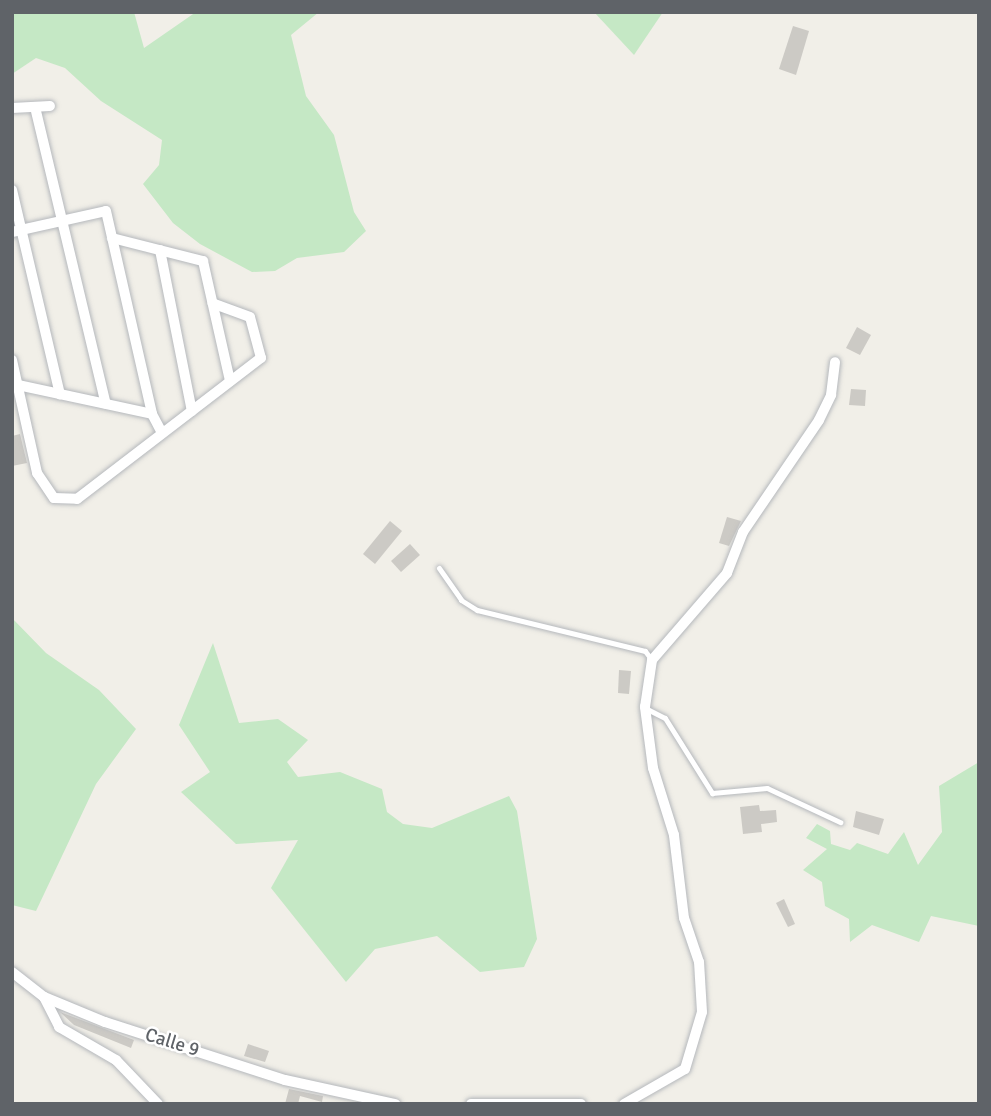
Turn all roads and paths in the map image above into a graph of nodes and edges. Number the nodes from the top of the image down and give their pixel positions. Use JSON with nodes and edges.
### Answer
{"nodes":[{"id":1,"x":50,"y":106,"type":"dead end"},
{"id":2,"x":35,"y":107,"type":"junction"},
{"id":3,"x":12,"y":108,"type":"edge"},
{"id":4,"x":12,"y":190,"type":"edge"},
{"id":5,"x":62,"y":220,"type":"junction"},
{"id":6,"x":18,"y":230,"type":"edge"},
{"id":7,"x":112,"y":238,"type":"junction"},
{"id":8,"x":160,"y":250,"type":"junction"},
{"id":9,"x":212,"y":303,"type":"junction"},
{"id":10,"x":12,"y":360,"type":"edge"},
{"id":11,"x":835,"y":362,"type":"dead end"},
{"id":12,"x":229,"y":382,"type":"junction"},
{"id":13,"x":18,"y":385,"type":"junction"},
{"id":14,"x":60,"y":394,"type":"junction"},
{"id":15,"x":106,"y":404,"type":"junction"},
{"id":16,"x":192,"y":411,"type":"junction"},
{"id":17,"x":152,"y":414,"type":"junction"},
{"id":18,"x":162,"y":433,"type":"junction"},
{"id":19,"x":439,"y":568,"type":"dead end"},
{"id":20,"x":652,"y":660,"type":"junction"},
{"id":21,"x":645,"y":708,"type":"junction"},
{"id":22,"x":841,"y":822,"type":"dead end"},
{"id":23,"x":12,"y":972,"type":"edge"},
{"id":24,"x":44,"y":997,"type":"junction"},
{"id":25,"x":158,"y":1104,"type":"edge"},
{"id":26,"x":394,"y":1104,"type":"edge"},
{"id":27,"x":471,"y":1104,"type":"edge"},
{"id":28,"x":580,"y":1104,"type":"edge"},
{"id":29,"x":624,"y":1104,"type":"edge"}],
"edges":[{"from":1,"to":2,"type":"street"},
{"from":2,"to":3,"type":"street"},
{"from":2,"to":5,"type":"street"},
{"from":4,"to":6,"type":"street"},
{"from":5,"to":6,"type":"street"},
{"from":5,"to":7,"type":"street"},
{"from":5,"to":15,"type":"street"},
{"from":6,"to":14,"type":"street"},
{"from":7,"to":8,"type":"street"},
{"from":7,"to":17,"type":"street"},
{"from":8,"to":9,"type":"street"},
{"from":8,"to":16,"type":"street"},
{"from":9,"to":12,"type":"street"},
{"from":9,"to":12,"type":"street"},
{"from":10,"to":13,"type":"street"},
{"from":11,"to":20,"type":"street"},
{"from":12,"to":16,"type":"street"},
{"from":13,"to":14,"type":"street"},
{"from":13,"to":18,"type":"street"},
{"from":14,"to":15,"type":"street"},
{"from":15,"to":17,"type":"street"},
{"from":16,"to":18,"type":"street"},
{"from":17,"to":18,"type":"street"},
{"from":19,"to":20,"type":"lane"},
{"from":20,"to":21,"type":"street"},
{"from":21,"to":22,"type":"lane"},
{"from":21,"to":29,"type":"street"},
{"from":23,"to":24,"type":"street","name":"Calle 9"},
{"from":24,"to":25,"type":"street"},
{"from":24,"to":26,"type":"street","name":"Calle 9"},
{"from":27,"to":28,"type":"street"}]}
